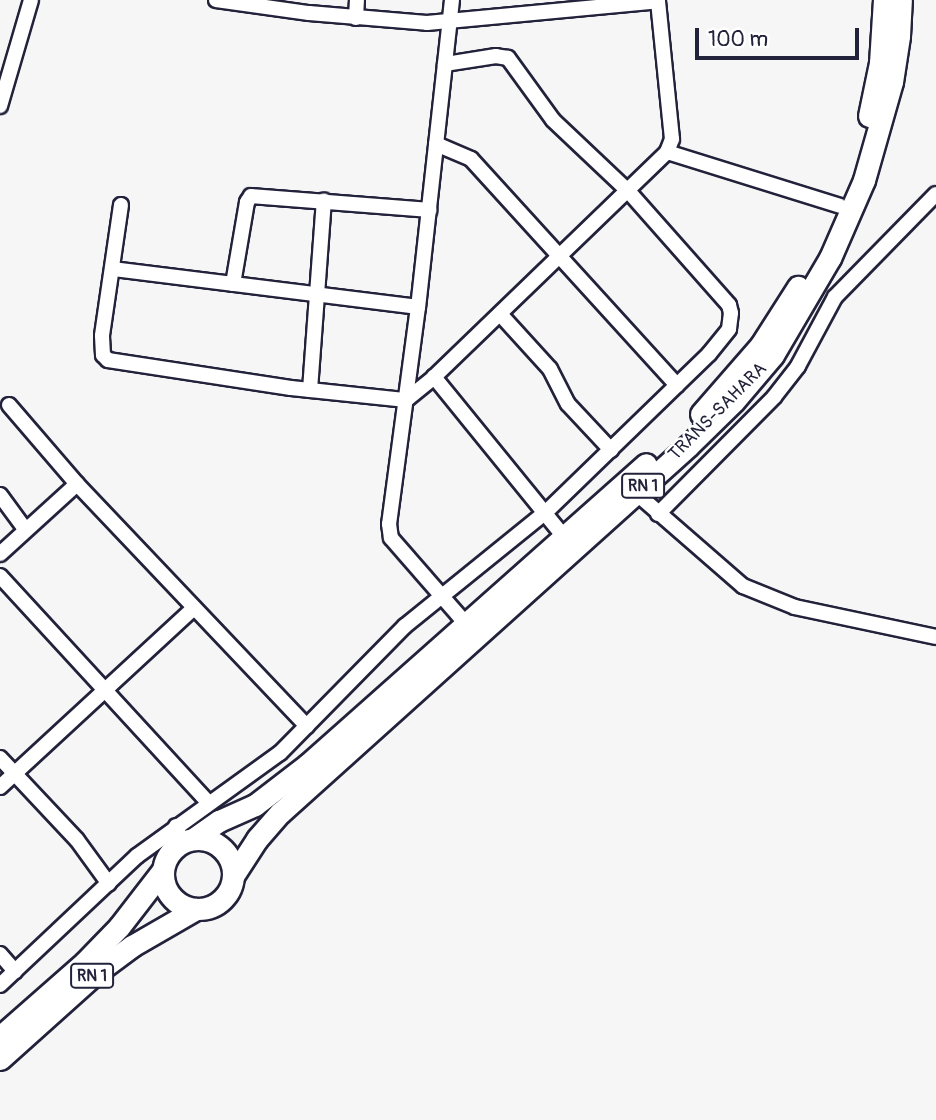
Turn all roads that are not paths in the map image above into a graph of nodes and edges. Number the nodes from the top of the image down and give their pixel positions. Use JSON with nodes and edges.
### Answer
{"nodes":[{"id":1,"x":32,"y":0,"type":"edge"},
{"id":2,"x":216,"y":0,"type":"edge"},
{"id":3,"x":357,"y":0,"type":"edge"},
{"id":4,"x":452,"y":0,"type":"edge"},
{"id":5,"x":884,"y":0,"type":"edge"},
{"id":6,"x":901,"y":0,"type":"edge"},
{"id":7,"x":658,"y":1,"type":"edge"},
{"id":8,"x":356,"y":18,"type":"junction"},
{"id":9,"x":449,"y":23,"type":"junction"},
{"id":10,"x":444,"y":64,"type":"junction"},
{"id":11,"x":0,"y":106,"type":"edge"},
{"id":12,"x":436,"y":144,"type":"junction"},
{"id":13,"x":667,"y":152,"type":"junction"},
{"id":14,"x":628,"y":191,"type":"junction"},
{"id":15,"x":936,"y":194,"type":"edge"},
{"id":16,"x":324,"y":201,"type":"junction"},
{"id":17,"x":121,"y":205,"type":"dead end"},
{"id":18,"x":840,"y":206,"type":"junction"},
{"id":19,"x":429,"y":211,"type":"junction"},
{"id":20,"x":559,"y":257,"type":"junction"},
{"id":21,"x":113,"y":269,"type":"junction"},
{"id":22,"x":233,"y":284,"type":"junction"},
{"id":23,"x":317,"y":295,"type":"junction"},
{"id":24,"x":418,"y":307,"type":"junction"},
{"id":25,"x":500,"y":314,"type":"junction"},
{"id":26,"x":434,"y":377,"type":"junction"},
{"id":27,"x":677,"y":385,"type":"junction"},
{"id":28,"x":310,"y":390,"type":"junction"},
{"id":29,"x":406,"y":400,"type":"junction"},
{"id":30,"x":9,"y":405,"type":"dead end"},
{"id":31,"x":611,"y":450,"type":"junction"},
{"id":32,"x":77,"y":484,"type":"junction"},
{"id":33,"x":636,"y":493,"type":"junction"},
{"id":34,"x":0,"y":495,"type":"edge"},
{"id":35,"x":546,"y":512,"type":"junction"},
{"id":36,"x":658,"y":513,"type":"junction"},
{"id":37,"x":26,"y":529,"type":"junction"},
{"id":38,"x":565,"y":538,"type":"junction"},
{"id":39,"x":0,"y":554,"type":"edge"},
{"id":40,"x":0,"y":576,"type":"edge"},
{"id":41,"x":442,"y":596,"type":"junction"},
{"id":42,"x":194,"y":608,"type":"junction"},
{"id":43,"x":466,"y":624,"type":"junction"},
{"id":44,"x":936,"y":637,"type":"edge"},
{"id":45,"x":105,"y":690,"type":"junction"},
{"id":46,"x":307,"y":726,"type":"junction"},
{"id":47,"x":0,"y":758,"type":"edge"},
{"id":48,"x":15,"y":774,"type":"junction"},
{"id":49,"x":0,"y":787,"type":"edge"},
{"id":50,"x":208,"y":802,"type":"junction"},
{"id":51,"x":183,"y":836,"type":"junction"},
{"id":52,"x":163,"y":870,"type":"junction"},
{"id":53,"x":233,"y":876,"type":"junction"},
{"id":54,"x":109,"y":884,"type":"junction"},
{"id":55,"x":196,"y":909,"type":"junction"},
{"id":56,"x":0,"y":954,"type":"edge"},
{"id":57,"x":15,"y":971,"type":"junction"},
{"id":58,"x":0,"y":985,"type":"edge"},
{"id":59,"x":0,"y":1037,"type":"edge"},
{"id":60,"x":0,"y":1059,"type":"edge"}],
"edges":[{"from":1,"to":11,"type":"street"},
{"from":2,"to":8,"type":"street"},
{"from":3,"to":8,"type":"street"},
{"from":4,"to":9,"type":"street"},
{"from":5,"to":18,"type":"highway","name":"TRANS-SAHARA","number":"RN 1"},
{"from":6,"to":33,"type":"highway","name":"TRANS-SAHARA","number":"RN 1"},
{"from":7,"to":9,"type":"street"},
{"from":7,"to":13,"type":"street"},
{"from":8,"to":9,"type":"street"},
{"from":9,"to":10,"type":"street"},
{"from":10,"to":12,"type":"street"},
{"from":10,"to":14,"type":"street"},
{"from":12,"to":19,"type":"street"},
{"from":12,"to":20,"type":"street"},
{"from":13,"to":14,"type":"street"},
{"from":13,"to":18,"type":"street"},
{"from":14,"to":20,"type":"street"},
{"from":14,"to":27,"type":"street"},
{"from":15,"to":36,"type":"street"},
{"from":16,"to":19,"type":"street"},
{"from":16,"to":22,"type":"street"},
{"from":16,"to":23,"type":"street"},
{"from":17,"to":21,"type":"street"},
{"from":18,"to":38,"type":"highway","name":"TRANS-SAHARA","number":"RN 1"},
{"from":19,"to":24,"type":"street"},
{"from":20,"to":25,"type":"street"},
{"from":20,"to":27,"type":"street"},
{"from":21,"to":22,"type":"street"},
{"from":21,"to":28,"type":"street"},
{"from":22,"to":23,"type":"street"},
{"from":23,"to":24,"type":"street"},
{"from":23,"to":28,"type":"street"},
{"from":24,"to":29,"type":"street"},
{"from":25,"to":26,"type":"street"},
{"from":25,"to":31,"type":"street"},
{"from":26,"to":29,"type":"street"},
{"from":26,"to":35,"type":"street"},
{"from":27,"to":31,"type":"street"},
{"from":28,"to":29,"type":"street"},
{"from":29,"to":41,"type":"street"},
{"from":30,"to":32,"type":"street"},
{"from":31,"to":35,"type":"street"},
{"from":32,"to":37,"type":"street"},
{"from":32,"to":42,"type":"street"},
{"from":33,"to":36,"type":"street"},
{"from":33,"to":53,"type":"highway","name":"TRANS-SAHARA","number":"RN 1"},
{"from":34,"to":37,"type":"street"},
{"from":35,"to":38,"type":"street"},
{"from":35,"to":41,"type":"street"},
{"from":36,"to":44,"type":"street"},
{"from":37,"to":39,"type":"street"},
{"from":38,"to":43,"type":"highway","name":"TRANS-SAHARA","number":"RN 1"},
{"from":40,"to":45,"type":"street"},
{"from":41,"to":43,"type":"street"},
{"from":41,"to":46,"type":"street"},
{"from":42,"to":45,"type":"street"},
{"from":42,"to":46,"type":"street"},
{"from":43,"to":51,"type":"highway","name":"TRANS-SAHARA","number":"RN 1"},
{"from":45,"to":48,"type":"street"},
{"from":45,"to":50,"type":"street"},
{"from":46,"to":50,"type":"street"},
{"from":47,"to":48,"type":"street"},
{"from":48,"to":49,"type":"street"},
{"from":48,"to":54,"type":"street"},
{"from":50,"to":51,"type":"street"},
{"from":51,"to":52,"type":"highway"},
{"from":51,"to":53,"type":"highway"},
{"from":51,"to":54,"type":"street"},
{"from":52,"to":55,"type":"highway"},
{"from":52,"to":59,"type":"highway","number":"RN 1"},
{"from":53,"to":55,"type":"highway"},
{"from":54,"to":57,"type":"street"},
{"from":55,"to":60,"type":"highway","number":"RN 1"},
{"from":56,"to":57,"type":"street"},
{"from":57,"to":58,"type":"street"}]}
